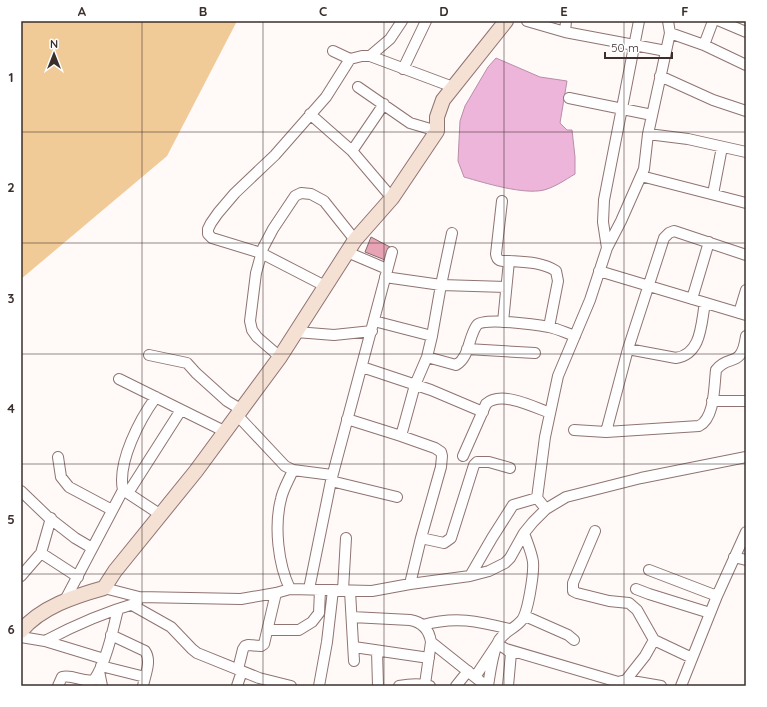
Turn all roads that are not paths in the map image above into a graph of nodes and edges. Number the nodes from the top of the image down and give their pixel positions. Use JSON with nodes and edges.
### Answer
{"nodes":[{"id":1,"x":402,"y":21,"type":"edge"},
{"id":2,"x":426,"y":21,"type":"edge"},
{"id":3,"x":506,"y":21,"type":"edge"},
{"id":4,"x":527,"y":21,"type":"edge"},
{"id":5,"x":566,"y":21,"type":"edge"},
{"id":6,"x":639,"y":21,"type":"edge"},
{"id":7,"x":668,"y":21,"type":"edge"},
{"id":8,"x":713,"y":21,"type":"edge"},
{"id":9,"x":720,"y":21,"type":"edge"},
{"id":10,"x":565,"y":32,"type":"junction"},
{"id":11,"x":746,"y":32,"type":"edge"},
{"id":12,"x":670,"y":33,"type":"junction"},
{"id":13,"x":704,"y":45,"type":"junction"},
{"id":14,"x":635,"y":46,"type":"junction"},
{"id":15,"x":333,"y":50,"type":"dead end"},
{"id":16,"x":666,"y":51,"type":"junction"},
{"id":17,"x":370,"y":56,"type":"junction"},
{"id":18,"x":350,"y":59,"type":"junction"},
{"id":19,"x":746,"y":65,"type":"edge"},
{"id":20,"x":403,"y":69,"type":"junction"},
{"id":21,"x":660,"y":76,"type":"junction"},
{"id":22,"x":358,"y":87,"type":"dead end"},
{"id":23,"x":452,"y":87,"type":"junction"},
{"id":24,"x":570,"y":98,"type":"dead end"},
{"id":25,"x":384,"y":104,"type":"junction"},
{"id":26,"x":622,"y":108,"type":"junction"},
{"id":27,"x":746,"y":111,"type":"edge"},
{"id":28,"x":310,"y":114,"type":"junction"},
{"id":29,"x":652,"y":115,"type":"junction"},
{"id":30,"x":437,"y":131,"type":"junction"},
{"id":31,"x":648,"y":134,"type":"junction"},
{"id":32,"x":722,"y":146,"type":"junction"},
{"id":33,"x":352,"y":151,"type":"junction"},
{"id":34,"x":746,"y":152,"type":"edge"},
{"id":35,"x":640,"y":176,"type":"junction"},
{"id":36,"x":713,"y":194,"type":"junction"},
{"id":37,"x":392,"y":198,"type":"junction"},
{"id":38,"x":502,"y":201,"type":"dead end"},
{"id":39,"x":746,"y":203,"type":"edge"},
{"id":40,"x":452,"y":233,"type":"dead end"},
{"id":41,"x":355,"y":240,"type":"junction"},
{"id":42,"x":709,"y":242,"type":"junction"},
{"id":43,"x":607,"y":248,"type":"junction"},
{"id":44,"x":347,"y":252,"type":"junction"},
{"id":45,"x":392,"y":252,"type":"dead end"},
{"id":46,"x":261,"y":253,"type":"junction"},
{"id":47,"x":746,"y":255,"type":"edge"},
{"id":48,"x":509,"y":261,"type":"junction"},
{"id":49,"x":599,"y":271,"type":"junction"},
{"id":50,"x":386,"y":273,"type":"junction"},
{"id":51,"x":441,"y":285,"type":"junction"},
{"id":52,"x":325,"y":286,"type":"junction"},
{"id":53,"x":649,"y":286,"type":"junction"},
{"id":54,"x":506,"y":287,"type":"junction"},
{"id":55,"x":746,"y":290,"type":"edge"},
{"id":56,"x":692,"y":299,"type":"junction"},
{"id":57,"x":705,"y":303,"type":"junction"},
{"id":58,"x":742,"y":314,"type":"edge"},
{"id":59,"x":504,"y":322,"type":"junction"},
{"id":60,"x":373,"y":326,"type":"junction"},
{"id":61,"x":549,"y":327,"type":"junction"},
{"id":62,"x":296,"y":332,"type":"junction"},
{"id":63,"x":432,"y":336,"type":"junction"},
{"id":64,"x":575,"y":336,"type":"junction"},
{"id":65,"x":746,"y":336,"type":"edge"},
{"id":66,"x":468,"y":349,"type":"junction"},
{"id":67,"x":628,"y":349,"type":"junction"},
{"id":68,"x":535,"y":353,"type":"dead end"},
{"id":69,"x":149,"y":355,"type":"dead end"},
{"id":70,"x":427,"y":357,"type":"junction"},
{"id":71,"x":280,"y":358,"type":"junction"},
{"id":72,"x":362,"y":367,"type":"junction"},
{"id":73,"x":119,"y":379,"type":"dead end"},
{"id":74,"x":416,"y":385,"type":"junction"},
{"id":75,"x":156,"y":397,"type":"junction"},
{"id":76,"x":712,"y":401,"type":"junction"},
{"id":77,"x":746,"y":401,"type":"edge"},
{"id":78,"x":181,"y":410,"type":"junction"},
{"id":79,"x":483,"y":412,"type":"junction"},
{"id":80,"x":240,"y":413,"type":"junction"},
{"id":81,"x":550,"y":413,"type":"junction"},
{"id":82,"x":347,"y":419,"type":"junction"},
{"id":83,"x":574,"y":430,"type":"dead end"},
{"id":84,"x":226,"y":432,"type":"junction"},
{"id":85,"x":606,"y":432,"type":"junction"},
{"id":86,"x":402,"y":436,"type":"junction"},
{"id":87,"x":463,"y":456,"type":"dead end"},
{"id":88,"x":746,"y":456,"type":"edge"},
{"id":89,"x":58,"y":457,"type":"dead end"},
{"id":90,"x":510,"y":468,"type":"dead end"},
{"id":91,"x":293,"y":470,"type":"junction"},
{"id":92,"x":332,"y":478,"type":"junction"},
{"id":93,"x":21,"y":491,"type":"edge"},
{"id":94,"x":125,"y":492,"type":"junction"},
{"id":95,"x":397,"y":497,"type":"dead end"},
{"id":96,"x":537,"y":498,"type":"junction"},
{"id":97,"x":546,"y":509,"type":"junction"},
{"id":98,"x":112,"y":510,"type":"junction"},
{"id":99,"x":161,"y":515,"type":"junction"},
{"id":100,"x":51,"y":518,"type":"junction"},
{"id":101,"x":595,"y":531,"type":"dead end"},
{"id":102,"x":746,"y":532,"type":"edge"},
{"id":103,"x":524,"y":533,"type":"junction"},
{"id":104,"x":346,"y":538,"type":"dead end"},
{"id":105,"x":421,"y":538,"type":"junction"},
{"id":106,"x":92,"y":548,"type":"junction"},
{"id":107,"x":41,"y":553,"type":"junction"},
{"id":108,"x":734,"y":557,"type":"junction"},
{"id":109,"x":746,"y":560,"type":"edge"},
{"id":110,"x":649,"y":570,"type":"dead end"},
{"id":111,"x":23,"y":571,"type":"edge"},
{"id":112,"x":78,"y":576,"type":"junction"},
{"id":113,"x":470,"y":576,"type":"junction"},
{"id":114,"x":410,"y":584,"type":"junction"},
{"id":115,"x":104,"y":588,"type":"junction"},
{"id":116,"x":290,"y":589,"type":"junction"},
{"id":117,"x":310,"y":589,"type":"junction"},
{"id":118,"x":636,"y":589,"type":"dead end"},
{"id":119,"x":320,"y":590,"type":"junction"},
{"id":120,"x":342,"y":590,"type":"junction"},
{"id":121,"x":276,"y":593,"type":"junction"},
{"id":122,"x":716,"y":596,"type":"junction"},
{"id":123,"x":158,"y":597,"type":"junction"},
{"id":124,"x":64,"y":602,"type":"junction"},
{"id":125,"x":132,"y":604,"type":"junction"},
{"id":126,"x":118,"y":609,"type":"junction"},
{"id":127,"x":710,"y":612,"type":"junction"},
{"id":128,"x":525,"y":616,"type":"junction"},
{"id":129,"x":352,"y":617,"type":"junction"},
{"id":130,"x":423,"y":625,"type":"junction"},
{"id":131,"x":509,"y":629,"type":"junction"},
{"id":132,"x":268,"y":630,"type":"junction"},
{"id":133,"x":21,"y":631,"type":"edge"},
{"id":134,"x":111,"y":635,"type":"junction"},
{"id":135,"x":21,"y":637,"type":"edge"},
{"id":136,"x":574,"y":640,"type":"dead end"},
{"id":137,"x":654,"y":640,"type":"junction"},
{"id":138,"x":45,"y":641,"type":"junction"},
{"id":139,"x":431,"y":642,"type":"junction"},
{"id":140,"x":501,"y":646,"type":"junction"},
{"id":141,"x":354,"y":647,"type":"junction"},
{"id":142,"x":377,"y":651,"type":"junction"},
{"id":143,"x":429,"y":658,"type":"junction"},
{"id":144,"x":692,"y":658,"type":"junction"},
{"id":145,"x":354,"y":661,"type":"dead end"},
{"id":146,"x":101,"y":665,"type":"junction"},
{"id":147,"x":240,"y":670,"type":"junction"},
{"id":148,"x":471,"y":674,"type":"junction"},
{"id":149,"x":144,"y":682,"type":"edge"},
{"id":150,"x":621,"y":683,"type":"edge"},
{"id":151,"x":428,"y":685,"type":"edge"},
{"id":152,"x":58,"y":686,"type":"edge"},
{"id":153,"x":102,"y":686,"type":"edge"},
{"id":154,"x":236,"y":686,"type":"edge"},
{"id":155,"x":290,"y":686,"type":"edge"},
{"id":156,"x":319,"y":686,"type":"edge"},
{"id":157,"x":378,"y":686,"type":"edge"},
{"id":158,"x":399,"y":686,"type":"edge"},
{"id":159,"x":456,"y":686,"type":"edge"},
{"id":160,"x":487,"y":686,"type":"edge"},
{"id":161,"x":508,"y":686,"type":"edge"},
{"id":162,"x":661,"y":686,"type":"edge"},
{"id":163,"x":681,"y":686,"type":"edge"}],
"edges":[{"from":1,"to":17,"type":"street"},
{"from":2,"to":20,"type":"street"},
{"from":3,"to":23,"type":"street"},
{"from":4,"to":10,"type":"street"},
{"from":5,"to":10,"type":"street"},
{"from":6,"to":14,"type":"street"},
{"from":7,"to":12,"type":"street"},
{"from":8,"to":13,"type":"street"},
{"from":9,"to":11,"type":"street"},
{"from":10,"to":14,"type":"street"},
{"from":12,"to":13,"type":"street"},
{"from":12,"to":16,"type":"street"},
{"from":13,"to":19,"type":"street"},
{"from":14,"to":16,"type":"street"},
{"from":14,"to":26,"type":"street"},
{"from":15,"to":18,"type":"street"},
{"from":16,"to":21,"type":"street"},
{"from":17,"to":18,"type":"street"},
{"from":17,"to":20,"type":"street"},
{"from":18,"to":28,"type":"street"},
{"from":20,"to":23,"type":"street"},
{"from":21,"to":27,"type":"street"},
{"from":21,"to":29,"type":"street"},
{"from":22,"to":25,"type":"street"},
{"from":23,"to":30,"type":"street"},
{"from":24,"to":26,"type":"street"},
{"from":25,"to":30,"type":"street"},
{"from":25,"to":33,"type":"street"},
{"from":26,"to":29,"type":"street"},
{"from":26,"to":43,"type":"street"},
{"from":28,"to":33,"type":"street"},
{"from":28,"to":46,"type":"street"},
{"from":29,"to":31,"type":"street"},
{"from":30,"to":37,"type":"street"},
{"from":31,"to":32,"type":"street"},
{"from":31,"to":35,"type":"street"},
{"from":32,"to":34,"type":"street"},
{"from":32,"to":36,"type":"street"},
{"from":33,"to":37,"type":"street"},
{"from":35,"to":36,"type":"street"},
{"from":35,"to":43,"type":"street"},
{"from":36,"to":39,"type":"street"},
{"from":37,"to":41,"type":"street"},
{"from":38,"to":48,"type":"street"},
{"from":40,"to":51,"type":"street"},
{"from":41,"to":44,"type":"street"},
{"from":41,"to":46,"type":"street"},
{"from":42,"to":47,"type":"street"},
{"from":42,"to":53,"type":"street"},
{"from":42,"to":56,"type":"street"},
{"from":43,"to":49,"type":"street"},
{"from":44,"to":50,"type":"street"},
{"from":44,"to":52,"type":"street"},
{"from":45,"to":50,"type":"street"},
{"from":46,"to":52,"type":"street"},
{"from":46,"to":71,"type":"street"},
{"from":48,"to":54,"type":"street"},
{"from":48,"to":61,"type":"street"},
{"from":49,"to":53,"type":"street"},
{"from":49,"to":64,"type":"street"},
{"from":50,"to":51,"type":"street"},
{"from":50,"to":60,"type":"street"},
{"from":51,"to":54,"type":"street"},
{"from":51,"to":63,"type":"street"},
{"from":52,"to":62,"type":"street"},
{"from":53,"to":56,"type":"street"},
{"from":53,"to":67,"type":"street"},
{"from":54,"to":59,"type":"street"},
{"from":55,"to":58,"type":"street"},
{"from":56,"to":57,"type":"street"},
{"from":57,"to":58,"type":"street"},
{"from":57,"to":67,"type":"street"},
{"from":59,"to":61,"type":"street"},
{"from":59,"to":66,"type":"street"},
{"from":60,"to":62,"type":"street"},
{"from":60,"to":63,"type":"street"},
{"from":60,"to":72,"type":"street"},
{"from":61,"to":64,"type":"street"},
{"from":62,"to":71,"type":"street"},
{"from":63,"to":70,"type":"street"},
{"from":64,"to":81,"type":"street"},
{"from":65,"to":76,"type":"street"},
{"from":66,"to":68,"type":"street"},
{"from":66,"to":70,"type":"street"},
{"from":67,"to":85,"type":"street"},
{"from":69,"to":80,"type":"street"},
{"from":70,"to":74,"type":"street"},
{"from":71,"to":80,"type":"street"},
{"from":72,"to":74,"type":"street"},
{"from":72,"to":82,"type":"street"},
{"from":73,"to":75,"type":"street"},
{"from":74,"to":79,"type":"street"},
{"from":74,"to":86,"type":"street"},
{"from":75,"to":78,"type":"street"},
{"from":75,"to":94,"type":"street"},
{"from":76,"to":77,"type":"street"},
{"from":76,"to":85,"type":"street"},
{"from":78,"to":84,"type":"street"},
{"from":78,"to":94,"type":"street"},
{"from":79,"to":81,"type":"street"},
{"from":79,"to":87,"type":"street"},
{"from":80,"to":84,"type":"street"},
{"from":80,"to":91,"type":"street"},
{"from":81,"to":96,"type":"street"},
{"from":82,"to":86,"type":"street"},
{"from":82,"to":92,"type":"street"},
{"from":83,"to":85,"type":"street"},
{"from":84,"to":99,"type":"street"},
{"from":86,"to":105,"type":"street"},
{"from":88,"to":97,"type":"street"},
{"from":89,"to":98,"type":"street"},
{"from":90,"to":105,"type":"street"},
{"from":91,"to":92,"type":"street"},
{"from":91,"to":116,"type":"street"},
{"from":92,"to":95,"type":"street"},
{"from":92,"to":117,"type":"street"},
{"from":93,"to":100,"type":"street"},
{"from":94,"to":98,"type":"street"},
{"from":94,"to":99,"type":"street"},
{"from":96,"to":97,"type":"street"},
{"from":96,"to":113,"type":"street"},
{"from":97,"to":103,"type":"street"},
{"from":98,"to":106,"type":"street"},
{"from":99,"to":115,"type":"street"},
{"from":100,"to":106,"type":"street"},
{"from":100,"to":107,"type":"street"},
{"from":101,"to":137,"type":"street"},
{"from":102,"to":108,"type":"street"},
{"from":103,"to":113,"type":"street"},
{"from":103,"to":128,"type":"street"},
{"from":104,"to":120,"type":"street"},
{"from":105,"to":114,"type":"street"},
{"from":106,"to":112,"type":"street"},
{"from":107,"to":111,"type":"street"},
{"from":107,"to":112,"type":"street"},
{"from":108,"to":109,"type":"street"},
{"from":108,"to":122,"type":"street"},
{"from":110,"to":122,"type":"street"},
{"from":112,"to":124,"type":"street"},
{"from":113,"to":114,"type":"street"},
{"from":114,"to":120,"type":"street"},
{"from":115,"to":123,"type":"street"},
{"from":115,"to":124,"type":"street"},
{"from":116,"to":117,"type":"street"},
{"from":116,"to":121,"type":"street"},
{"from":117,"to":119,"type":"street"},
{"from":118,"to":127,"type":"street"},
{"from":119,"to":120,"type":"street"},
{"from":119,"to":132,"type":"street"},
{"from":120,"to":129,"type":"street"},
{"from":120,"to":156,"type":"street"},
{"from":121,"to":123,"type":"street"},
{"from":121,"to":132,"type":"street"},
{"from":122,"to":127,"type":"street"},
{"from":123,"to":125,"type":"street"},
{"from":124,"to":133,"type":"street"},
{"from":125,"to":126,"type":"street"},
{"from":125,"to":147,"type":"street"},
{"from":126,"to":134,"type":"street"},
{"from":126,"to":138,"type":"street"},
{"from":127,"to":144,"type":"street"},
{"from":128,"to":131,"type":"street"},
{"from":128,"to":136,"type":"street"},
{"from":129,"to":130,"type":"street"},
{"from":129,"to":141,"type":"street"},
{"from":130,"to":131,"type":"street"},
{"from":130,"to":139,"type":"street"},
{"from":131,"to":140,"type":"street"},
{"from":132,"to":147,"type":"street"},
{"from":134,"to":146,"type":"street"},
{"from":134,"to":149,"type":"street"},
{"from":135,"to":138,"type":"street"},
{"from":137,"to":144,"type":"street"},
{"from":137,"to":150,"type":"street"},
{"from":138,"to":146,"type":"street"},
{"from":139,"to":143,"type":"street"},
{"from":139,"to":148,"type":"street"},
{"from":140,"to":148,"type":"street"},
{"from":140,"to":150,"type":"street"},
{"from":140,"to":160,"type":"street"},
{"from":140,"to":161,"type":"street"},
{"from":141,"to":142,"type":"street"},
{"from":141,"to":145,"type":"street"},
{"from":142,"to":143,"type":"street"},
{"from":142,"to":157,"type":"street"},
{"from":143,"to":151,"type":"street"},
{"from":144,"to":163,"type":"street"},
{"from":146,"to":149,"type":"street"},
{"from":146,"to":152,"type":"street"},
{"from":146,"to":153,"type":"street"},
{"from":147,"to":154,"type":"street"},
{"from":147,"to":155,"type":"street"},
{"from":148,"to":159,"type":"street"},
{"from":148,"to":160,"type":"street"},
{"from":150,"to":162,"type":"street"},
{"from":151,"to":158,"type":"street"}]}
